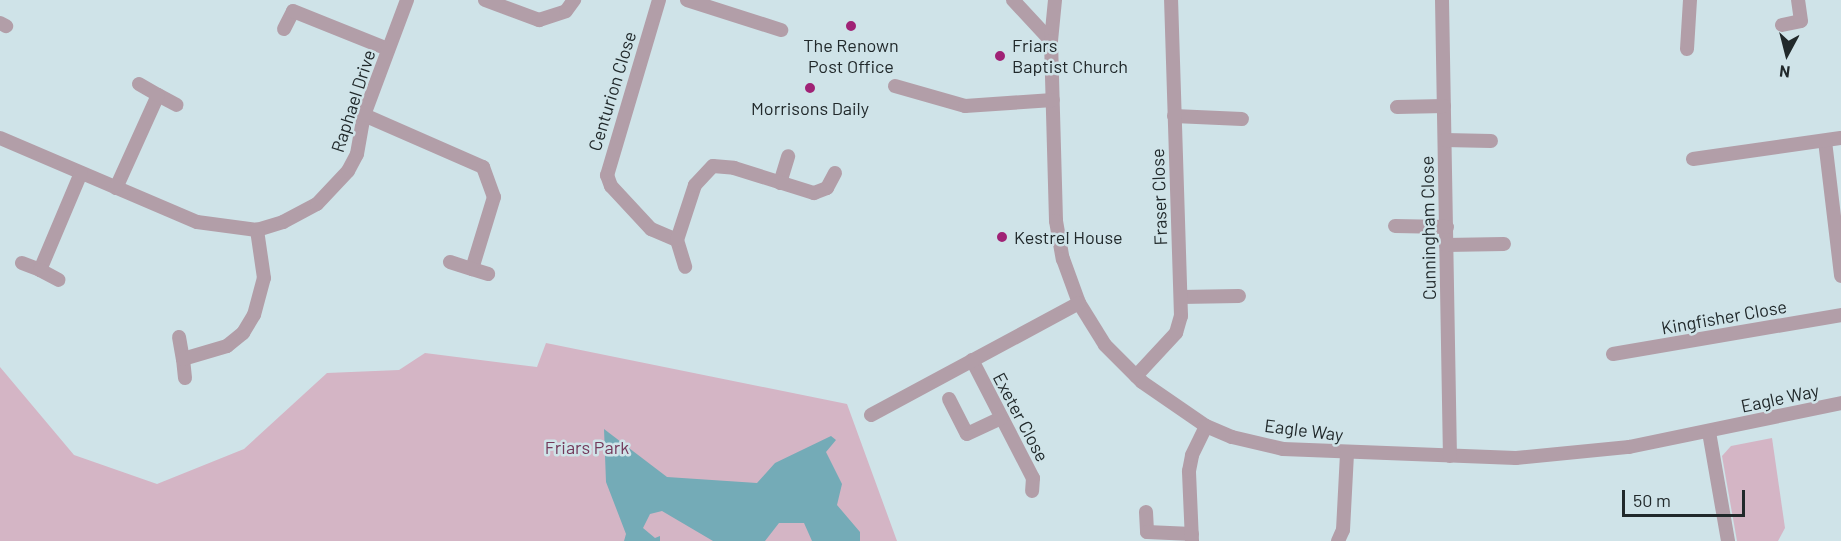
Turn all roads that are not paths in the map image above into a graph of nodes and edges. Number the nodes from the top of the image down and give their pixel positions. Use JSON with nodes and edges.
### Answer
{"nodes":[{"id":1,"x":407,"y":0,"type":"edge"},
{"id":2,"x":485,"y":0,"type":"edge"},
{"id":3,"x":574,"y":0,"type":"edge"},
{"id":4,"x":659,"y":0,"type":"edge"},
{"id":5,"x":687,"y":0,"type":"edge"},
{"id":6,"x":1013,"y":0,"type":"edge"},
{"id":7,"x":1055,"y":0,"type":"edge"},
{"id":8,"x":1171,"y":0,"type":"edge"},
{"id":9,"x":1442,"y":0,"type":"edge"},
{"id":10,"x":1690,"y":0,"type":"edge"},
{"id":11,"x":1798,"y":0,"type":"edge"},
{"id":12,"x":295,"y":6,"type":"edge"},
{"id":13,"x":1782,"y":25,"type":"dead end"},
{"id":14,"x":284,"y":29,"type":"dead end"},
{"id":15,"x":781,"y":30,"type":"dead end"},
{"id":16,"x":1051,"y":41,"type":"junction"},
{"id":17,"x":1687,"y":49,"type":"dead end"},
{"id":18,"x":388,"y":50,"type":"junction"},
{"id":19,"x":139,"y":84,"type":"dead end"},
{"id":20,"x":895,"y":86,"type":"dead end"},
{"id":21,"x":158,"y":95,"type":"junction"},
{"id":22,"x":1053,"y":100,"type":"junction"},
{"id":23,"x":177,"y":105,"type":"dead end"},
{"id":24,"x":1444,"y":106,"type":"junction"},
{"id":25,"x":1397,"y":107,"type":"dead end"},
{"id":26,"x":364,"y":115,"type":"junction"},
{"id":27,"x":1174,"y":116,"type":"junction"},
{"id":28,"x":1242,"y":119,"type":"dead end"},
{"id":29,"x":0,"y":138,"type":"edge"},
{"id":30,"x":1841,"y":138,"type":"edge"},
{"id":31,"x":1445,"y":140,"type":"junction"},
{"id":32,"x":1491,"y":141,"type":"dead end"},
{"id":33,"x":1825,"y":141,"type":"junction"},
{"id":34,"x":788,"y":156,"type":"dead end"},
{"id":35,"x":1693,"y":159,"type":"dead end"},
{"id":36,"x":81,"y":173,"type":"junction"},
{"id":37,"x":835,"y":173,"type":"dead end"},
{"id":38,"x":780,"y":183,"type":"junction"},
{"id":39,"x":116,"y":188,"type":"junction"},
{"id":40,"x":1395,"y":225,"type":"dead end"},
{"id":41,"x":1447,"y":227,"type":"junction"},
{"id":42,"x":257,"y":230,"type":"junction"},
{"id":43,"x":677,"y":240,"type":"junction"},
{"id":44,"x":1504,"y":244,"type":"dead end"},
{"id":45,"x":1446,"y":245,"type":"junction"},
{"id":46,"x":22,"y":262,"type":"dead end"},
{"id":47,"x":450,"y":262,"type":"dead end"},
{"id":48,"x":685,"y":267,"type":"dead end"},
{"id":49,"x":471,"y":269,"type":"junction"},
{"id":50,"x":40,"y":270,"type":"junction"},
{"id":51,"x":488,"y":274,"type":"dead end"},
{"id":52,"x":1841,"y":276,"type":"edge"},
{"id":53,"x":59,"y":279,"type":"dead end"},
{"id":54,"x":1239,"y":296,"type":"dead end"},
{"id":55,"x":1180,"y":297,"type":"junction"},
{"id":56,"x":1079,"y":303,"type":"junction"},
{"id":57,"x":1841,"y":315,"type":"edge"},
{"id":58,"x":179,"y":337,"type":"dead end"},
{"id":59,"x":1613,"y":354,"type":"dead end"},
{"id":60,"x":183,"y":359,"type":"junction"},
{"id":61,"x":972,"y":360,"type":"junction"},
{"id":62,"x":1136,"y":376,"type":"junction"},
{"id":63,"x":185,"y":378,"type":"dead end"},
{"id":64,"x":949,"y":399,"type":"dead end"},
{"id":65,"x":1841,"y":403,"type":"edge"},
{"id":66,"x":871,"y":415,"type":"dead end"},
{"id":67,"x":1002,"y":418,"type":"junction"},
{"id":68,"x":1206,"y":426,"type":"junction"},
{"id":69,"x":1709,"y":432,"type":"junction"},
{"id":70,"x":1347,"y":454,"type":"junction"},
{"id":71,"x":1450,"y":456,"type":"junction"},
{"id":72,"x":1032,"y":491,"type":"dead end"},
{"id":73,"x":1146,"y":512,"type":"dead end"},
{"id":74,"x":1192,"y":537,"type":"edge"},
{"id":75,"x":1338,"y":541,"type":"edge"},
{"id":76,"x":1728,"y":541,"type":"edge"}],
"edges":[{"from":1,"to":18,"type":"street","name":"Raphael Drive"},
{"from":2,"to":3,"type":"street"},
{"from":4,"to":43,"type":"street","name":"Centurion Close"},
{"from":5,"to":15,"type":"street"},
{"from":6,"to":16,"type":"street"},
{"from":7,"to":16,"type":"street","name":"Eagle Way"},
{"from":8,"to":27,"type":"street","name":"Fraser Close"},
{"from":9,"to":24,"type":"street","name":"Cunningham Close"},
{"from":10,"to":17,"type":"street"},
{"from":11,"to":13,"type":"street"},
{"from":12,"to":14,"type":"street"},
{"from":12,"to":18,"type":"street"},
{"from":16,"to":22,"type":"street","name":"Eagle Way"},
{"from":18,"to":26,"type":"street","name":"Raphael Drive"},
{"from":19,"to":21,"type":"street"},
{"from":20,"to":22,"type":"street"},
{"from":21,"to":23,"type":"street"},
{"from":21,"to":39,"type":"street"},
{"from":22,"to":56,"type":"street","name":"Eagle Way"},
{"from":24,"to":25,"type":"street"},
{"from":24,"to":31,"type":"street","name":"Cunningham Close"},
{"from":26,"to":42,"type":"street","name":"Raphael Drive"},
{"from":26,"to":49,"type":"street"},
{"from":27,"to":28,"type":"street"},
{"from":27,"to":55,"type":"street","name":"Fraser Close"},
{"from":29,"to":36,"type":"street","name":"Raphael Drive"},
{"from":30,"to":33,"type":"street"},
{"from":31,"to":32,"type":"street"},
{"from":31,"to":41,"type":"street","name":"Cunningham Close"},
{"from":33,"to":35,"type":"street"},
{"from":33,"to":52,"type":"street"},
{"from":34,"to":38,"type":"street"},
{"from":36,"to":39,"type":"street","name":"Raphael Drive"},
{"from":36,"to":50,"type":"street"},
{"from":37,"to":38,"type":"street"},
{"from":38,"to":43,"type":"street"},
{"from":39,"to":42,"type":"street","name":"Raphael Drive"},
{"from":40,"to":41,"type":"street"},
{"from":41,"to":45,"type":"street","name":"Cunningham Close"},
{"from":42,"to":60,"type":"street"},
{"from":43,"to":48,"type":"street"},
{"from":44,"to":45,"type":"street"},
{"from":45,"to":71,"type":"street","name":"Cunningham Close"},
{"from":46,"to":50,"type":"street"},
{"from":47,"to":49,"type":"street"},
{"from":49,"to":51,"type":"street"},
{"from":50,"to":53,"type":"street"},
{"from":54,"to":55,"type":"street"},
{"from":55,"to":62,"type":"street","name":"Fraser Close"},
{"from":56,"to":61,"type":"street","name":"Exeter Close"},
{"from":56,"to":62,"type":"street","name":"Eagle Way"},
{"from":57,"to":59,"type":"street","name":"Kingfisher Close"},
{"from":58,"to":60,"type":"street"},
{"from":60,"to":63,"type":"street"},
{"from":61,"to":66,"type":"street","name":"Exeter Close"},
{"from":61,"to":67,"type":"street","name":"Exeter Close"},
{"from":62,"to":68,"type":"street","name":"Eagle Way"},
{"from":64,"to":67,"type":"street"},
{"from":65,"to":69,"type":"street","name":"Eagle Way"},
{"from":67,"to":72,"type":"street","name":"Exeter Close"},
{"from":68,"to":70,"type":"street","name":"Eagle Way"},
{"from":68,"to":74,"type":"street"},
{"from":69,"to":71,"type":"street","name":"Eagle Way"},
{"from":69,"to":76,"type":"street"},
{"from":70,"to":71,"type":"street","name":"Eagle Way"},
{"from":70,"to":75,"type":"street"},
{"from":73,"to":74,"type":"street"}]}
